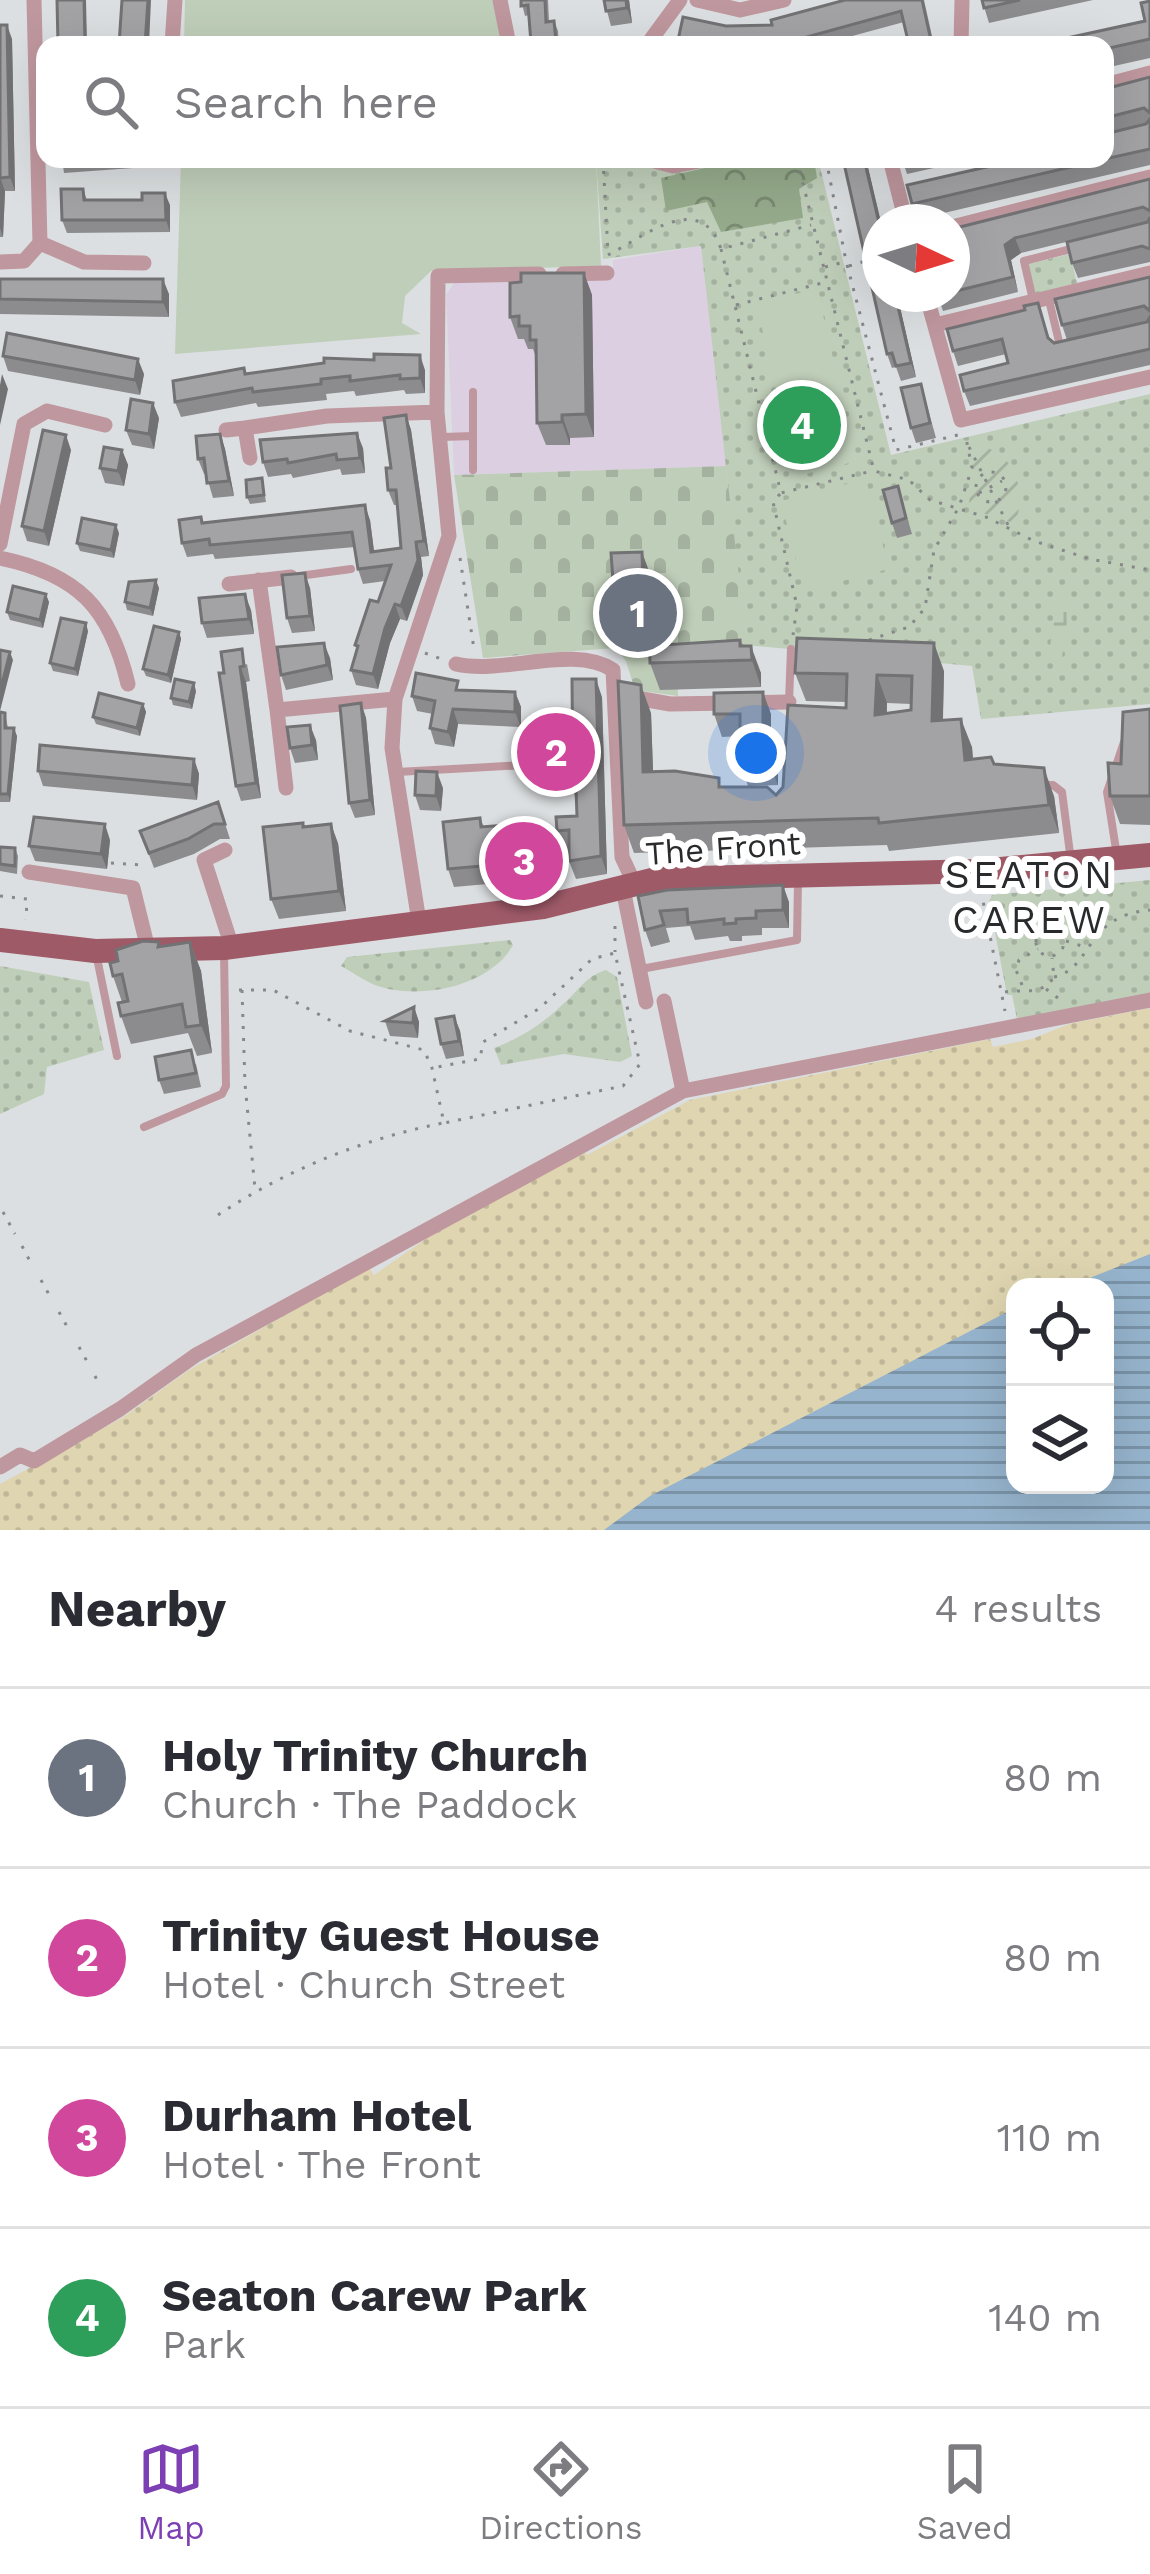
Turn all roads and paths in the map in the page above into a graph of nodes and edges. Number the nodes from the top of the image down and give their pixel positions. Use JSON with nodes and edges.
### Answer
{"nodes":[{"id":1,"x":34,"y":0,"type":"edge"},
{"id":2,"x":175,"y":0,"type":"edge"},
{"id":3,"x":500,"y":0,"type":"edge"},
{"id":4,"x":680,"y":0,"type":"edge"},
{"id":5,"x":697,"y":0,"type":"edge"},
{"id":6,"x":784,"y":0,"type":"edge"},
{"id":7,"x":962,"y":0,"type":"edge"},
{"id":8,"x":37,"y":36,"type":"edge"},
{"id":9,"x":173,"y":36,"type":"edge"},
{"id":10,"x":507,"y":36,"type":"edge"},
{"id":11,"x":654,"y":36,"type":"edge"},
{"id":12,"x":961,"y":36,"type":"edge"},
{"id":13,"x":1150,"y":73,"type":"edge"},
{"id":14,"x":1114,"y":83,"type":"edge"},
{"id":15,"x":41,"y":168,"type":"edge"},
{"id":16,"x":603,"y":168,"type":"edge"},
{"id":17,"x":799,"y":168,"type":"edge"},
{"id":18,"x":828,"y":168,"type":"edge"},
{"id":19,"x":892,"y":168,"type":"edge"},
{"id":20,"x":1150,"y":177,"type":"edge"},
{"id":21,"x":901,"y":204,"type":"edge"},
{"id":22,"x":970,"y":222,"type":"edge"},
{"id":23,"x":813,"y":225,"type":"junction"},
{"id":24,"x":40,"y":244,"type":"junction"},
{"id":25,"x":1087,"y":245,"type":"edge"},
{"id":26,"x":721,"y":248,"type":"junction"},
{"id":27,"x":862,"y":261,"type":"edge"},
{"id":28,"x":0,"y":262,"type":"edge"},
{"id":29,"x":144,"y":263,"type":"dead end"},
{"id":30,"x":607,"y":264,"type":"junction"},
{"id":31,"x":847,"y":264,"type":"junction"},
{"id":32,"x":823,"y":267,"type":"junction"},
{"id":33,"x":1150,"y":273,"type":"edge"},
{"id":34,"x":827,"y":282,"type":"junction"},
{"id":35,"x":1041,"y":300,"type":"junction"},
{"id":36,"x":736,"y":305,"type":"junction"},
{"id":37,"x":931,"y":312,"type":"edge"},
{"id":38,"x":935,"y":326,"type":"junction"},
{"id":39,"x":1084,"y":345,"type":"edge"},
{"id":40,"x":1150,"y":377,"type":"edge"},
{"id":41,"x":473,"y":392,"type":"dead end"},
{"id":42,"x":437,"y":412,"type":"junction"},
{"id":43,"x":105,"y":425,"type":"dead end"},
{"id":44,"x":245,"y":428,"type":"junction"},
{"id":45,"x":226,"y":430,"type":"dead end"},
{"id":46,"x":473,"y":436,"type":"junction"},
{"id":47,"x":442,"y":437,"type":"junction"},
{"id":48,"x":968,"y":445,"type":"junction"},
{"id":49,"x":250,"y":458,"type":"dead end"},
{"id":50,"x":473,"y":470,"type":"dead end"},
{"id":51,"x":874,"y":471,"type":"junction"},
{"id":52,"x":985,"y":473,"type":"junction"},
{"id":53,"x":1004,"y":480,"type":"junction"},
{"id":54,"x":991,"y":487,"type":"junction"},
{"id":55,"x":781,"y":493,"type":"junction"},
{"id":56,"x":977,"y":494,"type":"junction"},
{"id":57,"x":998,"y":501,"type":"junction"},
{"id":58,"x":959,"y":507,"type":"junction"},
{"id":59,"x":1010,"y":529,"type":"junction"},
{"id":60,"x":449,"y":536,"type":"junction"},
{"id":61,"x":0,"y":544,"type":"edge"},
{"id":62,"x":0,"y":558,"type":"edge"},
{"id":63,"x":351,"y":569,"type":"edge"},
{"id":64,"x":1150,"y":570,"type":"edge"},
{"id":65,"x":291,"y":577,"type":"joint"},
{"id":66,"x":259,"y":580,"type":"junction"},
{"id":67,"x":229,"y":584,"type":"dead end"},
{"id":68,"x":412,"y":649,"type":"junction"},
{"id":69,"x":859,"y":649,"type":"edge"},
{"id":70,"x":791,"y":650,"type":"joint"},
{"id":71,"x":456,"y":664,"type":"joint"},
{"id":72,"x":476,"y":669,"type":"junction"},
{"id":73,"x":104,"y":672,"type":"dead end"},
{"id":74,"x":616,"y":694,"type":"junction"},
{"id":75,"x":394,"y":700,"type":"junction"},
{"id":76,"x":789,"y":703,"type":"junction"},
{"id":77,"x":277,"y":710,"type":"junction"},
{"id":78,"x":788,"y":725,"type":"edge"},
{"id":79,"x":1127,"y":733,"type":"edge"},
{"id":80,"x":526,"y":765,"type":"dead end"},
{"id":81,"x":395,"y":772,"type":"junction"},
{"id":82,"x":1029,"y":785,"type":"edge"},
{"id":83,"x":286,"y":788,"type":"dead end"},
{"id":84,"x":225,"y":850,"type":"dead end"},
{"id":85,"x":1150,"y":855,"type":"edge"},
{"id":86,"x":1117,"y":857,"type":"junction"},
{"id":87,"x":111,"y":862,"type":"dead end"},
{"id":88,"x":1072,"y":862,"type":"junction"},
{"id":89,"x":141,"y":865,"type":"dead end"},
{"id":90,"x":29,"y":872,"type":"dead end"},
{"id":91,"x":799,"y":874,"type":"junction"},
{"id":92,"x":629,"y":887,"type":"junction"},
{"id":93,"x":0,"y":896,"type":"edge"},
{"id":94,"x":982,"y":900,"type":"dead end"},
{"id":95,"x":1150,"y":910,"type":"edge"},
{"id":96,"x":419,"y":922,"type":"junction"},
{"id":97,"x":12,"y":937,"type":"edge"},
{"id":98,"x":1064,"y":940,"type":"junction"},
{"id":99,"x":228,"y":948,"type":"junction"},
{"id":100,"x":1087,"y":948,"type":"junction"},
{"id":101,"x":1038,"y":949,"type":"junction"},
{"id":102,"x":95,"y":951,"type":"junction"},
{"id":103,"x":149,"y":952,"type":"junction"},
{"id":104,"x":1052,"y":956,"type":"junction"},
{"id":105,"x":640,"y":969,"type":"junction"},
{"id":106,"x":1054,"y":977,"type":"junction"},
{"id":107,"x":1022,"y":985,"type":"dead end"},
{"id":108,"x":225,"y":990,"type":"junction"},
{"id":109,"x":242,"y":990,"type":"junction"},
{"id":110,"x":1002,"y":993,"type":"junction"},
{"id":111,"x":1150,"y":1000,"type":"edge"},
{"id":112,"x":667,"y":1001,"type":"joint"},
{"id":113,"x":646,"y":1002,"type":"joint"},
{"id":114,"x":1009,"y":1030,"type":"junction"},
{"id":115,"x":117,"y":1056,"type":"dead end"},
{"id":116,"x":432,"y":1068,"type":"junction"},
{"id":117,"x":683,"y":1090,"type":"junction"},
{"id":118,"x":444,"y":1123,"type":"junction"},
{"id":119,"x":144,"y":1127,"type":"dead end"},
{"id":120,"x":256,"y":1190,"type":"junction"},
{"id":121,"x":3,"y":1212,"type":"edge"},
{"id":122,"x":218,"y":1215,"type":"dead end"},
{"id":123,"x":15,"y":1234,"type":"dead end"},
{"id":124,"x":22,"y":1246,"type":"dead end"},
{"id":125,"x":33,"y":1267,"type":"dead end"},
{"id":126,"x":40,"y":1280,"type":"dead end"},
{"id":127,"x":52,"y":1300,"type":"dead end"},
{"id":128,"x":59,"y":1312,"type":"dead end"},
{"id":129,"x":70,"y":1332,"type":"dead end"},
{"id":130,"x":79,"y":1347,"type":"dead end"},
{"id":131,"x":88,"y":1365,"type":"dead end"},
{"id":132,"x":95,"y":1376,"type":"dead end"},
{"id":133,"x":99,"y":1384,"type":"dead end"},
{"id":134,"x":0,"y":1467,"type":"edge"}],
"edges":[{"from":1,"to":8,"type":"street"},
{"from":2,"to":9,"type":"street"},
{"from":3,"to":10,"type":"street"},
{"from":4,"to":11,"type":"street"},
{"from":5,"to":6,"type":"street"},
{"from":7,"to":12,"type":"street"},
{"from":13,"to":14,"type":"street"},
{"from":15,"to":24,"type":"street"},
{"from":16,"to":30,"type":"path"},
{"from":17,"to":23,"type":"path"},
{"from":18,"to":31,"type":"path"},
{"from":19,"to":21,"type":"street"},
{"from":20,"to":22,"type":"street"},
{"from":23,"to":26,"type":"path"},
{"from":23,"to":32,"type":"path"},
{"from":24,"to":28,"type":"street"},
{"from":24,"to":29,"type":"street"},
{"from":25,"to":35,"type":"lane"},
{"from":26,"to":30,"type":"path"},
{"from":26,"to":36,"type":"path"},
{"from":27,"to":31,"type":"path"},
{"from":30,"to":42,"type":"street"},
{"from":31,"to":32,"type":"path"},
{"from":31,"to":48,"type":"path"},
{"from":32,"to":34,"type":"path"},
{"from":33,"to":35,"type":"street"},
{"from":34,"to":36,"type":"path"},
{"from":34,"to":51,"type":"path"},
{"from":35,"to":38,"type":"street"},
{"from":35,"to":39,"type":"lane"},
{"from":36,"to":55,"type":"path"},
{"from":37,"to":38,"type":"street"},
{"from":38,"to":40,"type":"street"},
{"from":41,"to":46,"type":"lane"},
{"from":42,"to":44,"type":"street"},
{"from":42,"to":47,"type":"street"},
{"from":43,"to":61,"type":"street"},
{"from":44,"to":45,"type":"street"},
{"from":44,"to":49,"type":"street"},
{"from":46,"to":47,"type":"lane"},
{"from":46,"to":50,"type":"lane"},
{"from":47,"to":60,"type":"street"},
{"from":48,"to":52,"type":"path"},
{"from":48,"to":58,"type":"path"},
{"from":51,"to":55,"type":"path"},
{"from":51,"to":58,"type":"path"},
{"from":52,"to":53,"type":"path"},
{"from":52,"to":54,"type":"path"},
{"from":52,"to":56,"type":"path"},
{"from":53,"to":54,"type":"path"},
{"from":53,"to":57,"type":"path"},
{"from":54,"to":56,"type":"path"},
{"from":54,"to":57,"type":"path"},
{"from":55,"to":70,"type":"path"},
{"from":56,"to":57,"type":"path"},
{"from":57,"to":59,"type":"path"},
{"from":58,"to":59,"type":"path"},
{"from":58,"to":69,"type":"path"},
{"from":59,"to":64,"type":"path"},
{"from":60,"to":68,"type":"street"},
{"from":60,"to":72,"type":"path"},
{"from":62,"to":73,"type":"street"},
{"from":63,"to":65,"type":"lane"},
{"from":65,"to":66,"type":"street"},
{"from":66,"to":67,"type":"street"},
{"from":66,"to":77,"type":"street"},
{"from":68,"to":71,"type":"path"},
{"from":68,"to":75,"type":"street"},
{"from":70,"to":76,"type":"lane"},
{"from":71,"to":72,"type":"street"},
{"from":72,"to":74,"type":"street"},
{"from":74,"to":76,"type":"street"},
{"from":74,"to":92,"type":"street"},
{"from":75,"to":77,"type":"street"},
{"from":75,"to":81,"type":"street"},
{"from":76,"to":78,"type":"lane"},
{"from":77,"to":83,"type":"street"},
{"from":79,"to":86,"type":"lane"},
{"from":80,"to":81,"type":"lane"},
{"from":81,"to":96,"type":"street"},
{"from":82,"to":88,"type":"lane"},
{"from":84,"to":99,"type":"street"},
{"from":85,"to":86,"type":"main road","name":"The Front"},
{"from":86,"to":88,"type":"main road","name":"The Front"},
{"from":87,"to":89,"type":"path"},
{"from":88,"to":91,"type":"main road","name":"The Front"},
{"from":90,"to":103,"type":"street"},
{"from":91,"to":92,"type":"main road","name":"The Front"},
{"from":91,"to":105,"type":"lane"},
{"from":92,"to":96,"type":"main road","name":"The Front"},
{"from":92,"to":105,"type":"street"},
{"from":93,"to":97,"type":"path"},
{"from":94,"to":110,"type":"path"},
{"from":95,"to":100,"type":"path"},
{"from":96,"to":99,"type":"main road","name":"The Front"},
{"from":97,"to":102,"type":"main road","name":"The Front"},
{"from":98,"to":100,"type":"path"},
{"from":98,"to":101,"type":"path"},
{"from":98,"to":104,"type":"path"},
{"from":99,"to":103,"type":"main road","name":"The Front"},
{"from":99,"to":108,"type":"lane"},
{"from":100,"to":106,"type":"path"},
{"from":101,"to":104,"type":"path"},
{"from":101,"to":107,"type":"path"},
{"from":102,"to":103,"type":"main road","name":"The Front"},
{"from":102,"to":115,"type":"lane"},
{"from":104,"to":106,"type":"path"},
{"from":105,"to":113,"type":"street"},
{"from":106,"to":110,"type":"path"},
{"from":108,"to":109,"type":"path"},
{"from":108,"to":119,"type":"lane"},
{"from":109,"to":116,"type":"path"},
{"from":109,"to":120,"type":"path"},
{"from":110,"to":114,"type":"path"},
{"from":111,"to":114,"type":"street"},
{"from":112,"to":113,"type":"lane"},
{"from":112,"to":117,"type":"street"},
{"from":114,"to":117,"type":"street"},
{"from":116,"to":118,"type":"path"},
{"from":116,"to":118,"type":"path"},
{"from":117,"to":134,"type":"street"},
{"from":118,"to":120,"type":"path"},
{"from":120,"to":122,"type":"path"},
{"from":121,"to":123,"type":"path"},
{"from":124,"to":125,"type":"path"},
{"from":126,"to":127,"type":"path"},
{"from":128,"to":129,"type":"path"},
{"from":130,"to":131,"type":"path"},
{"from":132,"to":133,"type":"path"}]}
